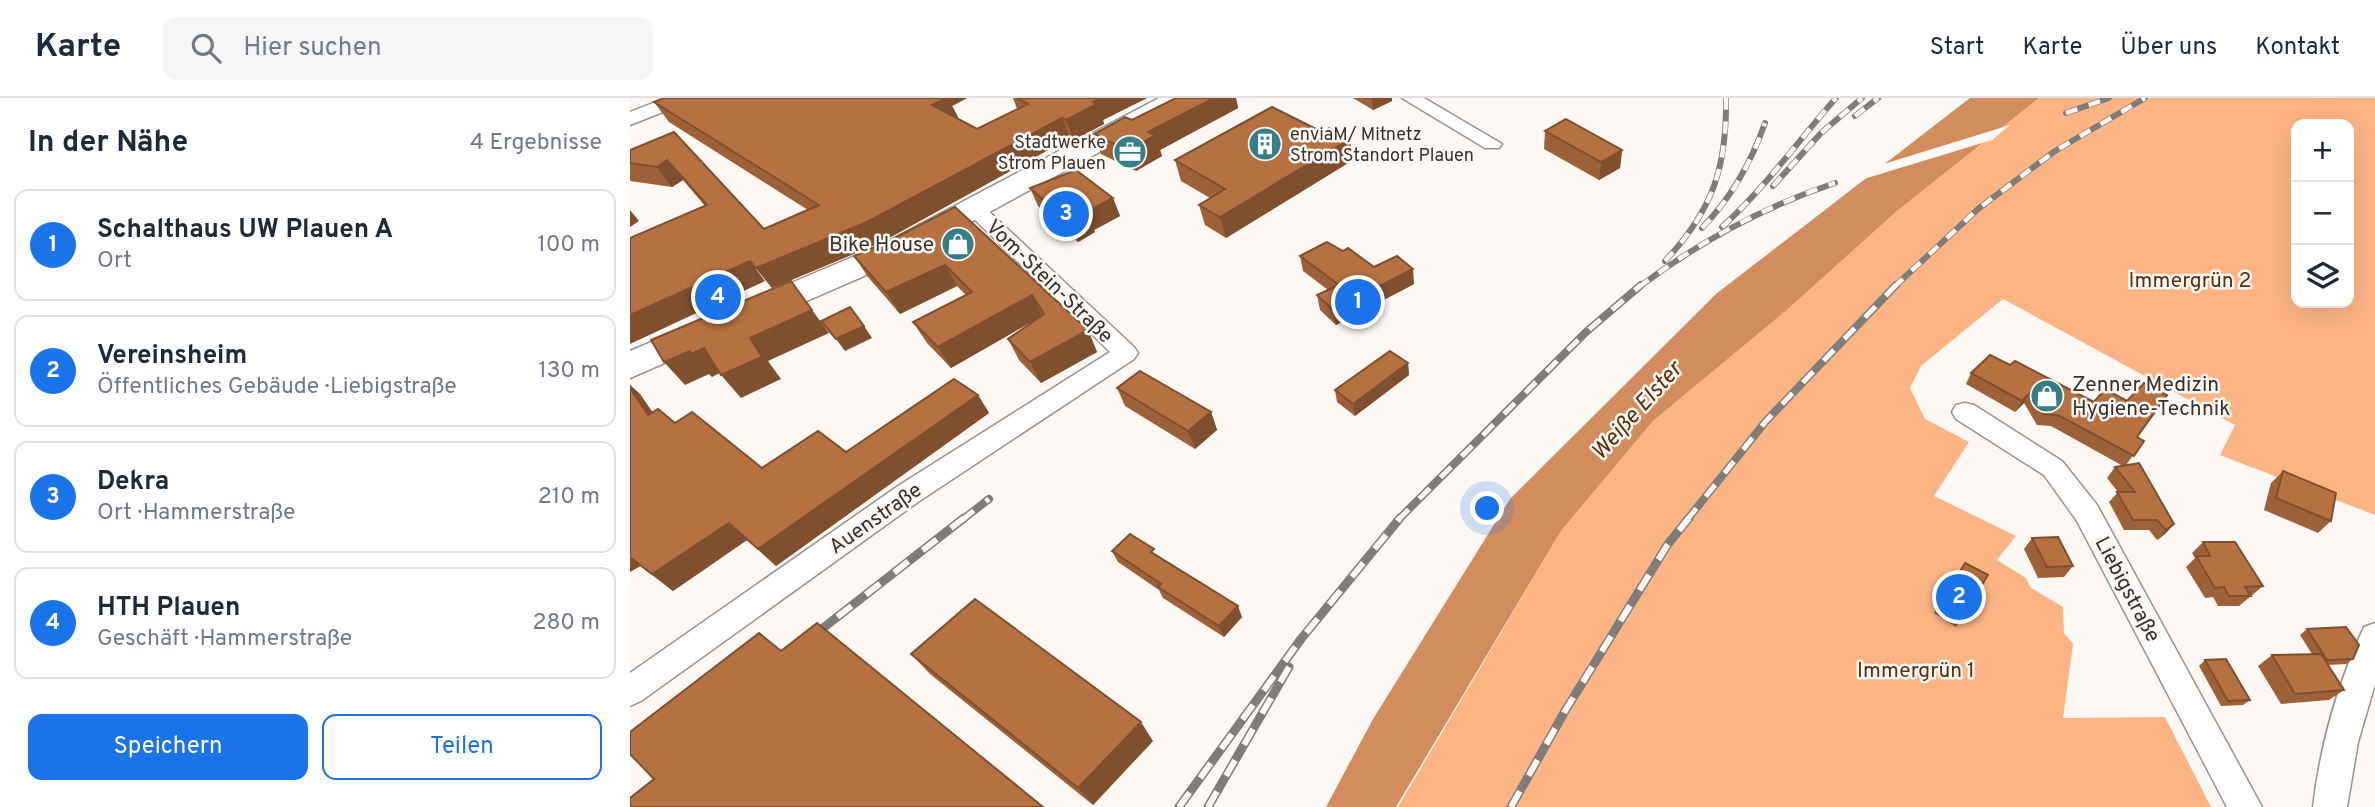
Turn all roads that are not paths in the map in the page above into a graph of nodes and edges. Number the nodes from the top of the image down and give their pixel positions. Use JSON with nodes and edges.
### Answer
{"nodes":[{"id":1,"x":682,"y":98,"type":"edge"},
{"id":2,"x":1179,"y":98,"type":"edge"},
{"id":3,"x":1412,"y":98,"type":"edge"},
{"id":4,"x":632,"y":118,"type":"edge"},
{"id":5,"x":1492,"y":144,"type":"dead end"},
{"id":6,"x":975,"y":209,"type":"junction"},
{"id":7,"x":1126,"y":353,"type":"joint"},
{"id":8,"x":630,"y":365,"type":"edge"},
{"id":9,"x":1965,"y":412,"type":"dead end"},
{"id":10,"x":2375,"y":637,"type":"edge"},
{"id":11,"x":635,"y":679,"type":"edge"},
{"id":12,"x":2245,"y":807,"type":"edge"},
{"id":13,"x":2330,"y":807,"type":"edge"}],
"edges":[{"from":1,"to":4,"type":"street"},
{"from":2,"to":6,"type":"main road"},
{"from":3,"to":5,"type":"street"},
{"from":6,"to":7,"type":"street","name":"Vom-Stein-Straße"},
{"from":6,"to":8,"type":"main road"},
{"from":7,"to":11,"type":"street","name":"Auenstraße"},
{"from":9,"to":12,"type":"street","name":"Liebigstraße"},
{"from":10,"to":13,"type":"street"}]}
